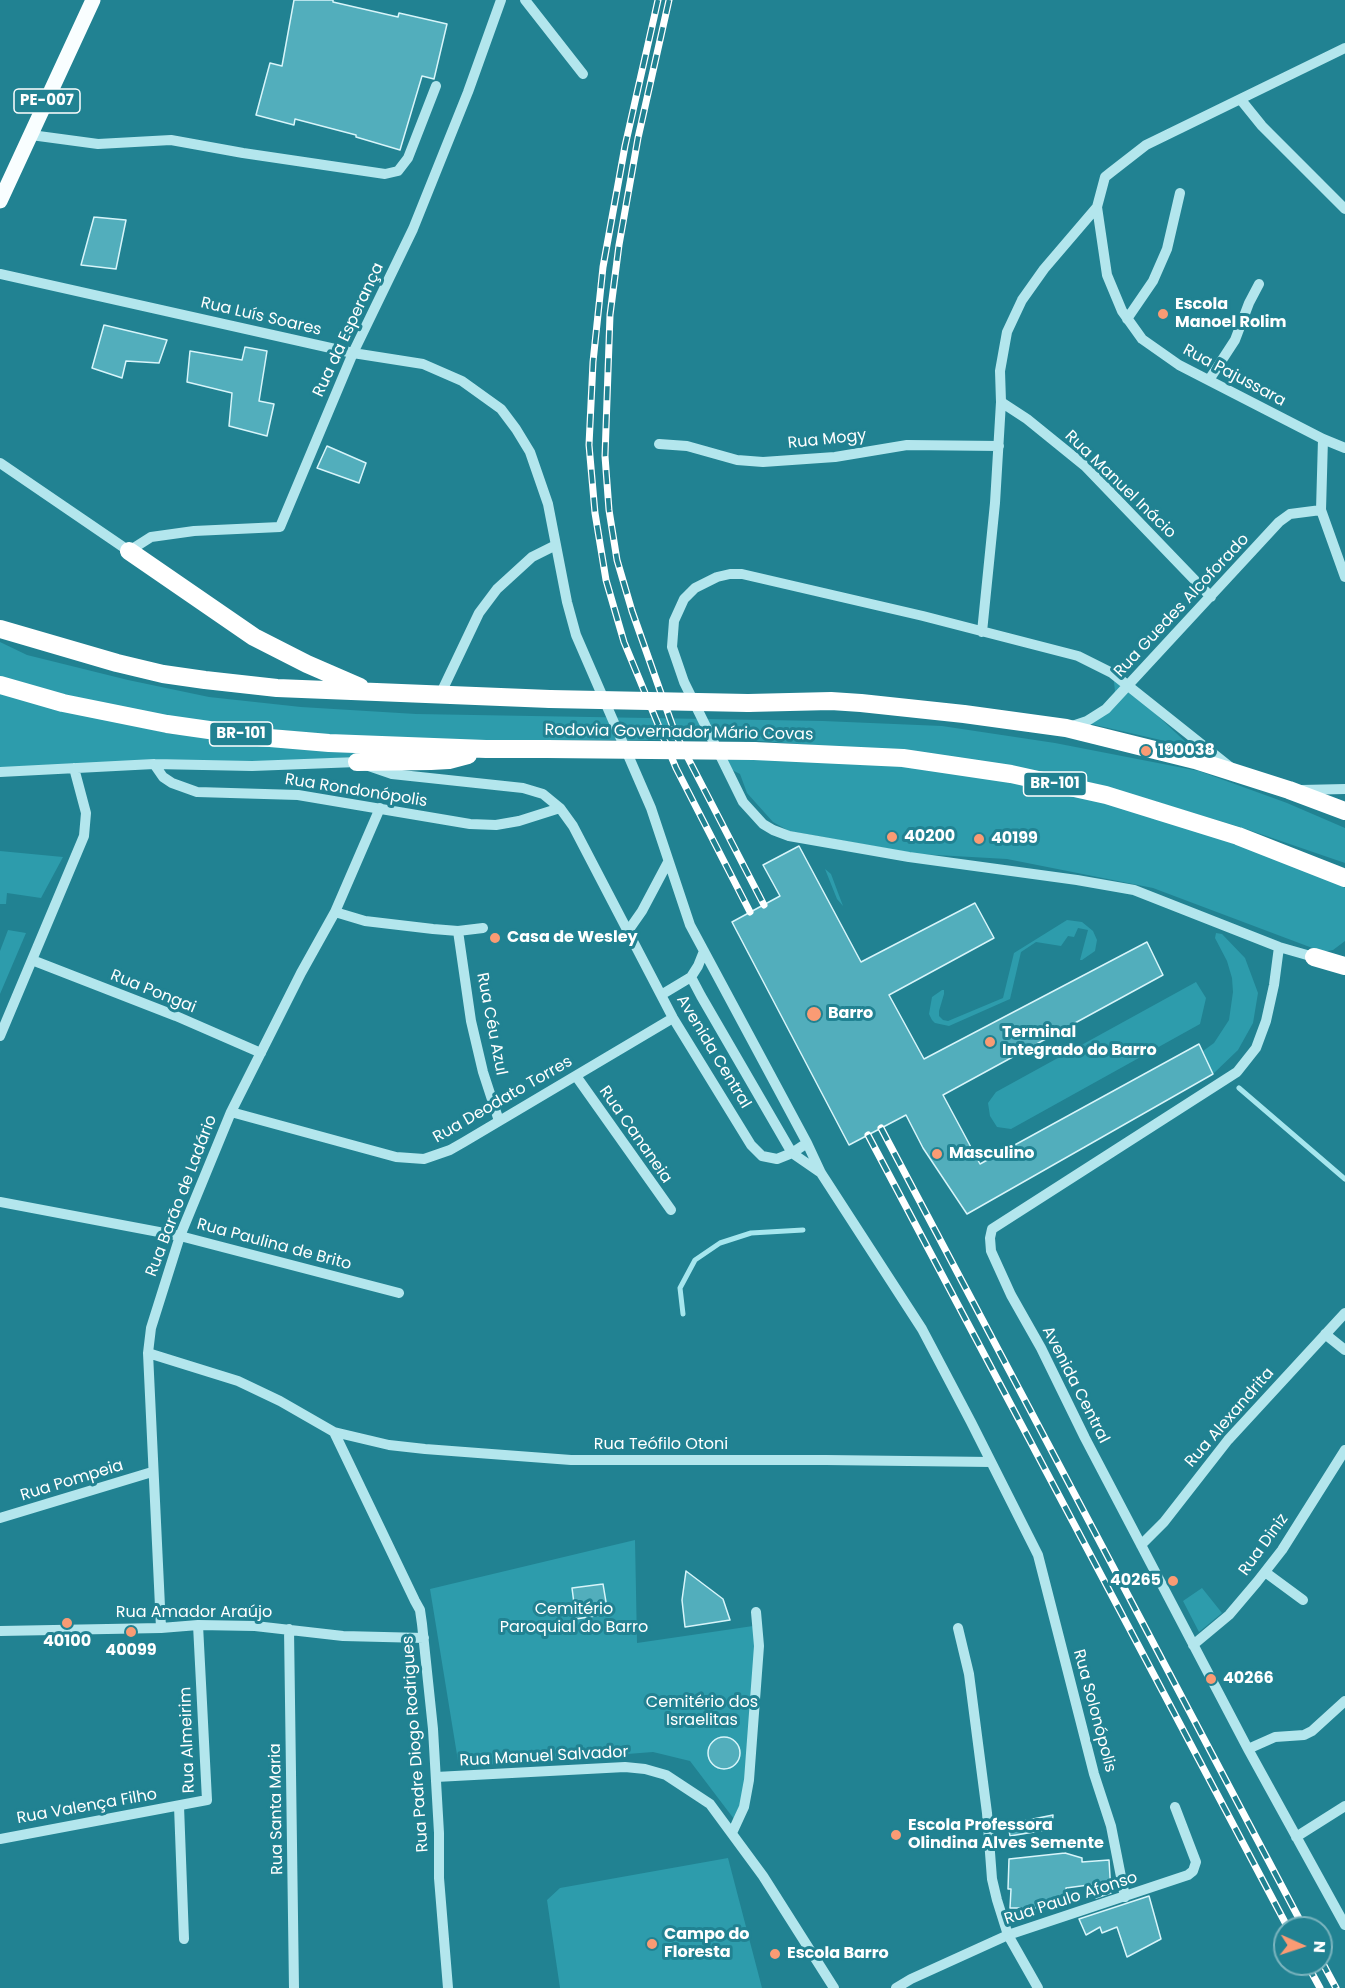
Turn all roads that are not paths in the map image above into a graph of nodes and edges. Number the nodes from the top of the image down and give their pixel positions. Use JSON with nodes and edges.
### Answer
{"nodes":[{"id":1,"x":93,"y":0,"type":"edge"},
{"id":2,"x":501,"y":0,"type":"edge"},
{"id":3,"x":525,"y":0,"type":"edge"},
{"id":4,"x":1345,"y":48,"type":"edge"},
{"id":5,"x":583,"y":74,"type":"dead end"},
{"id":6,"x":436,"y":86,"type":"dead end"},
{"id":7,"x":1241,"y":100,"type":"junction"},
{"id":8,"x":31,"y":135,"type":"junction"},
{"id":9,"x":1180,"y":193,"type":"dead end"},
{"id":10,"x":0,"y":201,"type":"edge"},
{"id":11,"x":1097,"y":207,"type":"junction"},
{"id":12,"x":1345,"y":208,"type":"edge"},
{"id":13,"x":0,"y":274,"type":"edge"},
{"id":14,"x":1259,"y":284,"type":"dead end"},
{"id":15,"x":1127,"y":319,"type":"junction"},
{"id":16,"x":353,"y":353,"type":"junction"},
{"id":17,"x":1209,"y":380,"type":"junction"},
{"id":18,"x":1001,"y":402,"type":"junction"},
{"id":19,"x":1323,"y":439,"type":"junction"},
{"id":20,"x":659,"y":444,"type":"dead end"},
{"id":21,"x":999,"y":446,"type":"junction"},
{"id":22,"x":1345,"y":448,"type":"edge"},
{"id":23,"x":0,"y":463,"type":"edge"},
{"id":24,"x":1321,"y":510,"type":"junction"},
{"id":25,"x":556,"y":545,"type":"junction"},
{"id":26,"x":129,"y":551,"type":"junction"},
{"id":27,"x":1345,"y":577,"type":"edge"},
{"id":28,"x":1211,"y":597,"type":"junction"},
{"id":29,"x":0,"y":629,"type":"edge"},
{"id":30,"x":982,"y":632,"type":"junction"},
{"id":31,"x":0,"y":685,"type":"edge"},
{"id":32,"x":1129,"y":686,"type":"junction"},
{"id":33,"x":370,"y":691,"type":"junction"},
{"id":34,"x":440,"y":695,"type":"junction"},
{"id":35,"x":1066,"y":728,"type":"junction"},
{"id":36,"x":486,"y":749,"type":"junction"},
{"id":37,"x":357,"y":762,"type":"junction"},
{"id":38,"x":154,"y":765,"type":"junction"},
{"id":39,"x":74,"y":768,"type":"junction"},
{"id":40,"x":0,"y":772,"type":"edge"},
{"id":41,"x":1239,"y":774,"type":"junction"},
{"id":42,"x":1345,"y":789,"type":"edge"},
{"id":43,"x":1289,"y":790,"type":"junction"},
{"id":44,"x":381,"y":808,"type":"junction"},
{"id":45,"x":560,"y":808,"type":"junction"},
{"id":46,"x":1345,"y":811,"type":"edge"},
{"id":47,"x":668,"y":862,"type":"junction"},
{"id":48,"x":1344,"y":878,"type":"edge"},
{"id":49,"x":335,"y":912,"type":"junction"},
{"id":50,"x":483,"y":928,"type":"dead end"},
{"id":51,"x":458,"y":931,"type":"junction"},
{"id":52,"x":628,"y":932,"type":"junction"},
{"id":53,"x":1279,"y":947,"type":"junction"},
{"id":54,"x":704,"y":951,"type":"junction"},
{"id":55,"x":1345,"y":953,"type":"edge"},
{"id":56,"x":1314,"y":957,"type":"junction"},
{"id":57,"x":32,"y":960,"type":"junction"},
{"id":58,"x":1345,"y":966,"type":"edge"},
{"id":59,"x":691,"y":977,"type":"junction"},
{"id":60,"x":661,"y":995,"type":"junction"},
{"id":61,"x":673,"y":1018,"type":"junction"},
{"id":62,"x":0,"y":1036,"type":"edge"},
{"id":63,"x":261,"y":1053,"type":"junction"},
{"id":64,"x":576,"y":1076,"type":"junction"},
{"id":65,"x":231,"y":1112,"type":"junction"},
{"id":66,"x":499,"y":1121,"type":"junction"},
{"id":67,"x":807,"y":1143,"type":"junction"},
{"id":68,"x":792,"y":1153,"type":"junction"},
{"id":69,"x":821,"y":1173,"type":"junction"},
{"id":70,"x":0,"y":1202,"type":"edge"},
{"id":71,"x":671,"y":1210,"type":"dead end"},
{"id":72,"x":180,"y":1236,"type":"junction"},
{"id":73,"x":399,"y":1293,"type":"dead end"},
{"id":74,"x":1345,"y":1313,"type":"edge"},
{"id":75,"x":1325,"y":1334,"type":"junction"},
{"id":76,"x":1345,"y":1350,"type":"edge"},
{"id":77,"x":148,"y":1353,"type":"junction"},
{"id":78,"x":334,"y":1432,"type":"junction"},
{"id":79,"x":1345,"y":1450,"type":"edge"},
{"id":80,"x":991,"y":1462,"type":"junction"},
{"id":81,"x":152,"y":1472,"type":"junction"},
{"id":82,"x":0,"y":1518,"type":"edge"},
{"id":83,"x":1028,"y":1535,"type":"joint"},
{"id":84,"x":1141,"y":1545,"type":"junction"},
{"id":85,"x":1265,"y":1572,"type":"junction"},
{"id":86,"x":1303,"y":1600,"type":"dead end"},
{"id":87,"x":756,"y":1612,"type":"dead end"},
{"id":88,"x":198,"y":1625,"type":"junction"},
{"id":89,"x":160,"y":1628,"type":"junction"},
{"id":90,"x":958,"y":1628,"type":"dead end"},
{"id":91,"x":289,"y":1629,"type":"junction"},
{"id":92,"x":0,"y":1631,"type":"edge"},
{"id":93,"x":424,"y":1638,"type":"junction"},
{"id":94,"x":1193,"y":1645,"type":"junction"},
{"id":95,"x":1345,"y":1701,"type":"edge"},
{"id":96,"x":1248,"y":1749,"type":"junction"},
{"id":97,"x":436,"y":1777,"type":"junction"},
{"id":98,"x":179,"y":1806,"type":"junction"},
{"id":99,"x":1345,"y":1806,"type":"edge"},
{"id":100,"x":1175,"y":1807,"type":"dead end"},
{"id":101,"x":732,"y":1833,"type":"junction"},
{"id":102,"x":1296,"y":1837,"type":"junction"},
{"id":103,"x":0,"y":1839,"type":"edge"},
{"id":104,"x":1125,"y":1897,"type":"junction"},
{"id":105,"x":1345,"y":1925,"type":"edge"},
{"id":106,"x":1008,"y":1935,"type":"junction"},
{"id":107,"x":184,"y":1940,"type":"dead end"},
{"id":108,"x":294,"y":1988,"type":"edge"},
{"id":109,"x":448,"y":1988,"type":"edge"},
{"id":110,"x":834,"y":1988,"type":"edge"},
{"id":111,"x":896,"y":1988,"type":"edge"},
{"id":112,"x":1038,"y":1988,"type":"edge"}],
"edges":[{"from":1,"to":8,"type":"main road","number":"PE-007"},
{"from":2,"to":16,"type":"street","name":"Rua da Esperança"},
{"from":3,"to":5,"type":"street"},
{"from":4,"to":7,"type":"street"},
{"from":6,"to":8,"type":"street"},
{"from":7,"to":11,"type":"street"},
{"from":7,"to":12,"type":"street"},
{"from":8,"to":10,"type":"main road","number":"PE-007"},
{"from":9,"to":15,"type":"street"},
{"from":11,"to":15,"type":"street","name":"Rua Pajussara"},
{"from":11,"to":18,"type":"street"},
{"from":13,"to":16,"type":"street","name":"Rua Luís Soares"},
{"from":14,"to":17,"type":"street"},
{"from":15,"to":17,"type":"street","name":"Rua Pajussara"},
{"from":16,"to":25,"type":"street","name":"Rua Luís Soares"},
{"from":16,"to":26,"type":"street","name":"Rua da Esperança"},
{"from":17,"to":19,"type":"street","name":"Rua Pajussara"},
{"from":18,"to":21,"type":"street"},
{"from":18,"to":28,"type":"street","name":"Rua Manuel Inácio"},
{"from":19,"to":22,"type":"street","name":"Rua Pajussara"},
{"from":19,"to":24,"type":"street"},
{"from":20,"to":21,"type":"street","name":"Rua Mogy"},
{"from":21,"to":30,"type":"street"},
{"from":23,"to":26,"type":"street"},
{"from":24,"to":27,"type":"street"},
{"from":24,"to":28,"type":"street","name":"Rua Guedes Alcoforado"},
{"from":25,"to":34,"type":"street"},
{"from":25,"to":47,"type":"street","name":"Avenida Central"},
{"from":26,"to":33,"type":"highway"},
{"from":28,"to":32,"type":"street","name":"Rua Guedes Alcoforado"},
{"from":29,"to":33,"type":"highway","name":"Rodovia Governador Mário Covas"},
{"from":30,"to":32,"type":"street"},
{"from":30,"to":53,"type":"street"},
{"from":31,"to":36,"type":"highway","name":"Rodovia Governador Mário Covas","number":"BR-101"},
{"from":32,"to":35,"type":"street","name":"Rua Guedes Alcoforado"},
{"from":32,"to":41,"type":"street"},
{"from":33,"to":34,"type":"highway","name":"Rodovia Governador Mário Covas"},
{"from":34,"to":35,"type":"highway","name":"Rodovia Governador Mário Covas","bridge":true},
{"from":35,"to":41,"type":"highway","name":"Rodovia Governador Mário Covas"},
{"from":36,"to":37,"type":"highway"},
{"from":36,"to":48,"type":"highway","name":"Rodovia Governador Mário Covas","number":"BR-101","bridge":true},
{"from":37,"to":38,"type":"street"},
{"from":37,"to":45,"type":"street"},
{"from":38,"to":39,"type":"street"},
{"from":38,"to":44,"type":"street","name":"Rua Rondonópolis"},
{"from":39,"to":40,"type":"street"},
{"from":39,"to":57,"type":"street"},
{"from":41,"to":43,"type":"highway","name":"Rodovia Governador Mário Covas"},
{"from":42,"to":43,"type":"street"},
{"from":43,"to":46,"type":"highway","name":"Rodovia Governador Mário Covas"},
{"from":44,"to":45,"type":"street","name":"Rua Rondonópolis"},
{"from":44,"to":49,"type":"street","name":"Rua Barão de Ladário"},
{"from":45,"to":52,"type":"street","name":"Avenida Central"},
{"from":47,"to":52,"type":"street"},
{"from":47,"to":54,"type":"street","name":"Avenida Central"},
{"from":49,"to":51,"type":"street"},
{"from":49,"to":63,"type":"street","name":"Rua Barão de Ladário"},
{"from":50,"to":51,"type":"street"},
{"from":51,"to":66,"type":"street","name":"Rua Céu Azul"},
{"from":52,"to":60,"type":"street","name":"Avenida Central"},
{"from":53,"to":56,"type":"street"},
{"from":53,"to":84,"type":"street","name":"Avenida Central"},
{"from":54,"to":59,"type":"street","name":"Avenida Central"},
{"from":54,"to":67,"type":"street","name":"Avenida Central"},
{"from":55,"to":56,"type":"highway"},
{"from":56,"to":58,"type":"highway"},
{"from":57,"to":62,"type":"street"},
{"from":57,"to":63,"type":"street","name":"Rua Pongai"},
{"from":59,"to":60,"type":"street"},
{"from":59,"to":68,"type":"street","name":"Avenida Central"},
{"from":60,"to":61,"type":"street","name":"Avenida Central"},
{"from":61,"to":64,"type":"street","name":"Rua Deodato Torres"},
{"from":61,"to":68,"type":"street","name":"Avenida Central"},
{"from":63,"to":65,"type":"street","name":"Rua Barão de Ladário"},
{"from":64,"to":66,"type":"street","name":"Rua Deodato Torres"},
{"from":64,"to":71,"type":"street","name":"Rua Cananeia"},
{"from":65,"to":66,"type":"street","name":"Rua Deodato Torres"},
{"from":65,"to":72,"type":"street","name":"Rua Barão de Ladário"},
{"from":67,"to":68,"type":"street"},
{"from":67,"to":69,"type":"street","name":"Avenida Central"},
{"from":68,"to":69,"type":"street","name":"Avenida Central"},
{"from":69,"to":80,"type":"street","name":"Avenida Central"},
{"from":70,"to":72,"type":"street","name":"Rua Paulina de Brito"},
{"from":72,"to":73,"type":"street","name":"Rua Paulina de Brito"},
{"from":72,"to":77,"type":"street","name":"Rua Barão de Ladário"},
{"from":74,"to":75,"type":"street","name":"Rua Alexandrita"},
{"from":75,"to":76,"type":"street"},
{"from":75,"to":84,"type":"street","name":"Rua Alexandrita"},
{"from":77,"to":78,"type":"street"},
{"from":77,"to":81,"type":"street","name":"Rua Barão de Ladário"},
{"from":78,"to":80,"type":"street","name":"Rua Teófilo Otoni"},
{"from":78,"to":93,"type":"street","name":"Rua Padre Diogo Rodrigues"},
{"from":79,"to":85,"type":"street","name":"Rua Diniz"},
{"from":80,"to":83,"type":"street","name":"Avenida Central"},
{"from":81,"to":82,"type":"street","name":"Rua Pompeia"},
{"from":81,"to":89,"type":"street","name":"Rua Barão de Ladário"},
{"from":83,"to":104,"type":"street","name":"Rua Solonópolis"},
{"from":84,"to":94,"type":"street","name":"Avenida Central"},
{"from":85,"to":86,"type":"street"},
{"from":85,"to":94,"type":"street","name":"Rua Diniz"},
{"from":87,"to":101,"type":"street"},
{"from":88,"to":89,"type":"street","name":"Rua Amador Araújo"},
{"from":88,"to":91,"type":"street","name":"Rua Amador Araújo"},
{"from":88,"to":98,"type":"street","name":"Rua Almeirim"},
{"from":89,"to":92,"type":"street","name":"Rua Amador Araújo"},
{"from":90,"to":106,"type":"street"},
{"from":91,"to":93,"type":"street","name":"Rua Amador Araújo"},
{"from":91,"to":108,"type":"street","name":"Rua Santa Maria"},
{"from":93,"to":97,"type":"street","name":"Rua Padre Diogo Rodrigues"},
{"from":94,"to":96,"type":"street","name":"Avenida Central"},
{"from":95,"to":96,"type":"street"},
{"from":96,"to":102,"type":"street","name":"Avenida Central"},
{"from":97,"to":101,"type":"street","name":"Rua Manuel Salvador"},
{"from":97,"to":109,"type":"street","name":"Rua Padre Diogo Rodrigues"},
{"from":98,"to":103,"type":"street","name":"Rua Valença Filho"},
{"from":98,"to":107,"type":"street","name":"Rua Almeirim"},
{"from":99,"to":102,"type":"street"},
{"from":100,"to":104,"type":"street","name":"Rua Paulo Afonso"},
{"from":101,"to":110,"type":"street","name":"Rua Manuel Salvador"},
{"from":102,"to":105,"type":"street","name":"Avenida Central"},
{"from":104,"to":106,"type":"street","name":"Rua Paulo Afonso"},
{"from":106,"to":111,"type":"street","name":"Rua Paulo Afonso"},
{"from":106,"to":112,"type":"street"}]}
